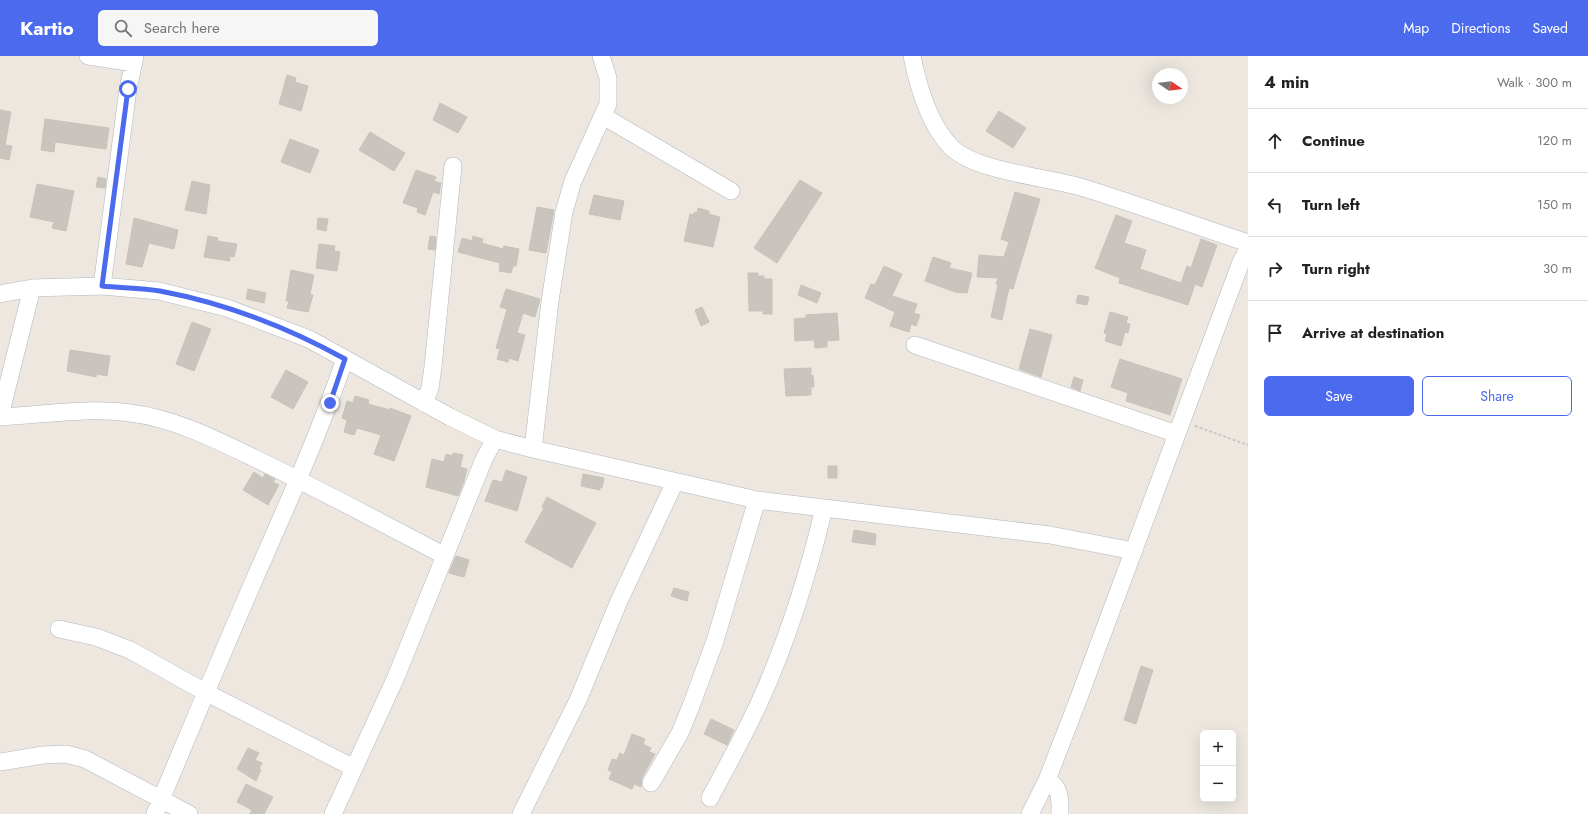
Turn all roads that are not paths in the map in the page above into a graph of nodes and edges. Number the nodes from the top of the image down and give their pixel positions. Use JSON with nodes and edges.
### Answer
{"nodes":[{"id":1,"x":88,"y":56,"type":"edge"},
{"id":2,"x":602,"y":56,"type":"edge"},
{"id":3,"x":912,"y":56,"type":"edge"},
{"id":4,"x":134,"y":60,"type":"edge"},
{"id":5,"x":604,"y":116,"type":"junction"},
{"id":6,"x":453,"y":166,"type":"dead end"},
{"id":7,"x":731,"y":191,"type":"dead end"},
{"id":8,"x":1248,"y":243,"type":"edge"},
{"id":9,"x":1248,"y":249,"type":"edge"},
{"id":10,"x":102,"y":286,"type":"junction"},
{"id":11,"x":32,"y":288,"type":"junction"},
{"id":12,"x":0,"y":294,"type":"edge"},
{"id":13,"x":915,"y":345,"type":"dead end"},
{"id":14,"x":345,"y":359,"type":"junction"},
{"id":15,"x":424,"y":403,"type":"junction"},
{"id":16,"x":0,"y":417,"type":"edge"},
{"id":17,"x":1180,"y":428,"type":"junction"},
{"id":18,"x":495,"y":439,"type":"junction"},
{"id":19,"x":533,"y":450,"type":"junction"},
{"id":20,"x":298,"y":479,"type":"junction"},
{"id":21,"x":675,"y":482,"type":"junction"},
{"id":22,"x":757,"y":500,"type":"junction"},
{"id":23,"x":824,"y":508,"type":"junction"},
{"id":24,"x":1134,"y":551,"type":"junction"},
{"id":25,"x":445,"y":556,"type":"junction"},
{"id":26,"x":59,"y":630,"type":"dead end"},
{"id":27,"x":205,"y":692,"type":"junction"},
{"id":28,"x":0,"y":762,"type":"edge"},
{"id":29,"x":354,"y":768,"type":"junction"},
{"id":30,"x":1047,"y":780,"type":"junction"},
{"id":31,"x":651,"y":783,"type":"dead end"},
{"id":32,"x":710,"y":798,"type":"dead end"},
{"id":33,"x":158,"y":807,"type":"edge"},
{"id":34,"x":189,"y":814,"type":"edge"},
{"id":35,"x":333,"y":814,"type":"edge"},
{"id":36,"x":520,"y":814,"type":"edge"},
{"id":37,"x":1030,"y":814,"type":"edge"},
{"id":38,"x":1060,"y":814,"type":"edge"}],
"edges":[{"from":1,"to":4,"type":"street"},
{"from":2,"to":5,"type":"street"},
{"from":3,"to":8,"type":"street"},
{"from":4,"to":10,"type":"street"},
{"from":5,"to":7,"type":"street"},
{"from":5,"to":19,"type":"street"},
{"from":6,"to":15,"type":"street"},
{"from":9,"to":17,"type":"street"},
{"from":10,"to":11,"type":"street"},
{"from":10,"to":14,"type":"street"},
{"from":11,"to":12,"type":"street"},
{"from":11,"to":16,"type":"street"},
{"from":13,"to":17,"type":"street"},
{"from":14,"to":15,"type":"street"},
{"from":14,"to":20,"type":"street"},
{"from":15,"to":18,"type":"street"},
{"from":16,"to":20,"type":"street"},
{"from":17,"to":24,"type":"street"},
{"from":18,"to":19,"type":"street"},
{"from":18,"to":25,"type":"street"},
{"from":19,"to":21,"type":"street"},
{"from":20,"to":25,"type":"street"},
{"from":20,"to":27,"type":"street"},
{"from":21,"to":22,"type":"street"},
{"from":21,"to":36,"type":"street"},
{"from":22,"to":23,"type":"street"},
{"from":22,"to":31,"type":"street"},
{"from":23,"to":24,"type":"street"},
{"from":23,"to":32,"type":"street"},
{"from":24,"to":30,"type":"street"},
{"from":25,"to":29,"type":"street"},
{"from":26,"to":27,"type":"street"},
{"from":27,"to":29,"type":"street"},
{"from":27,"to":33,"type":"street"},
{"from":28,"to":33,"type":"street"},
{"from":29,"to":35,"type":"street"},
{"from":30,"to":37,"type":"street"},
{"from":30,"to":38,"type":"street"},
{"from":33,"to":34,"type":"street"}]}
